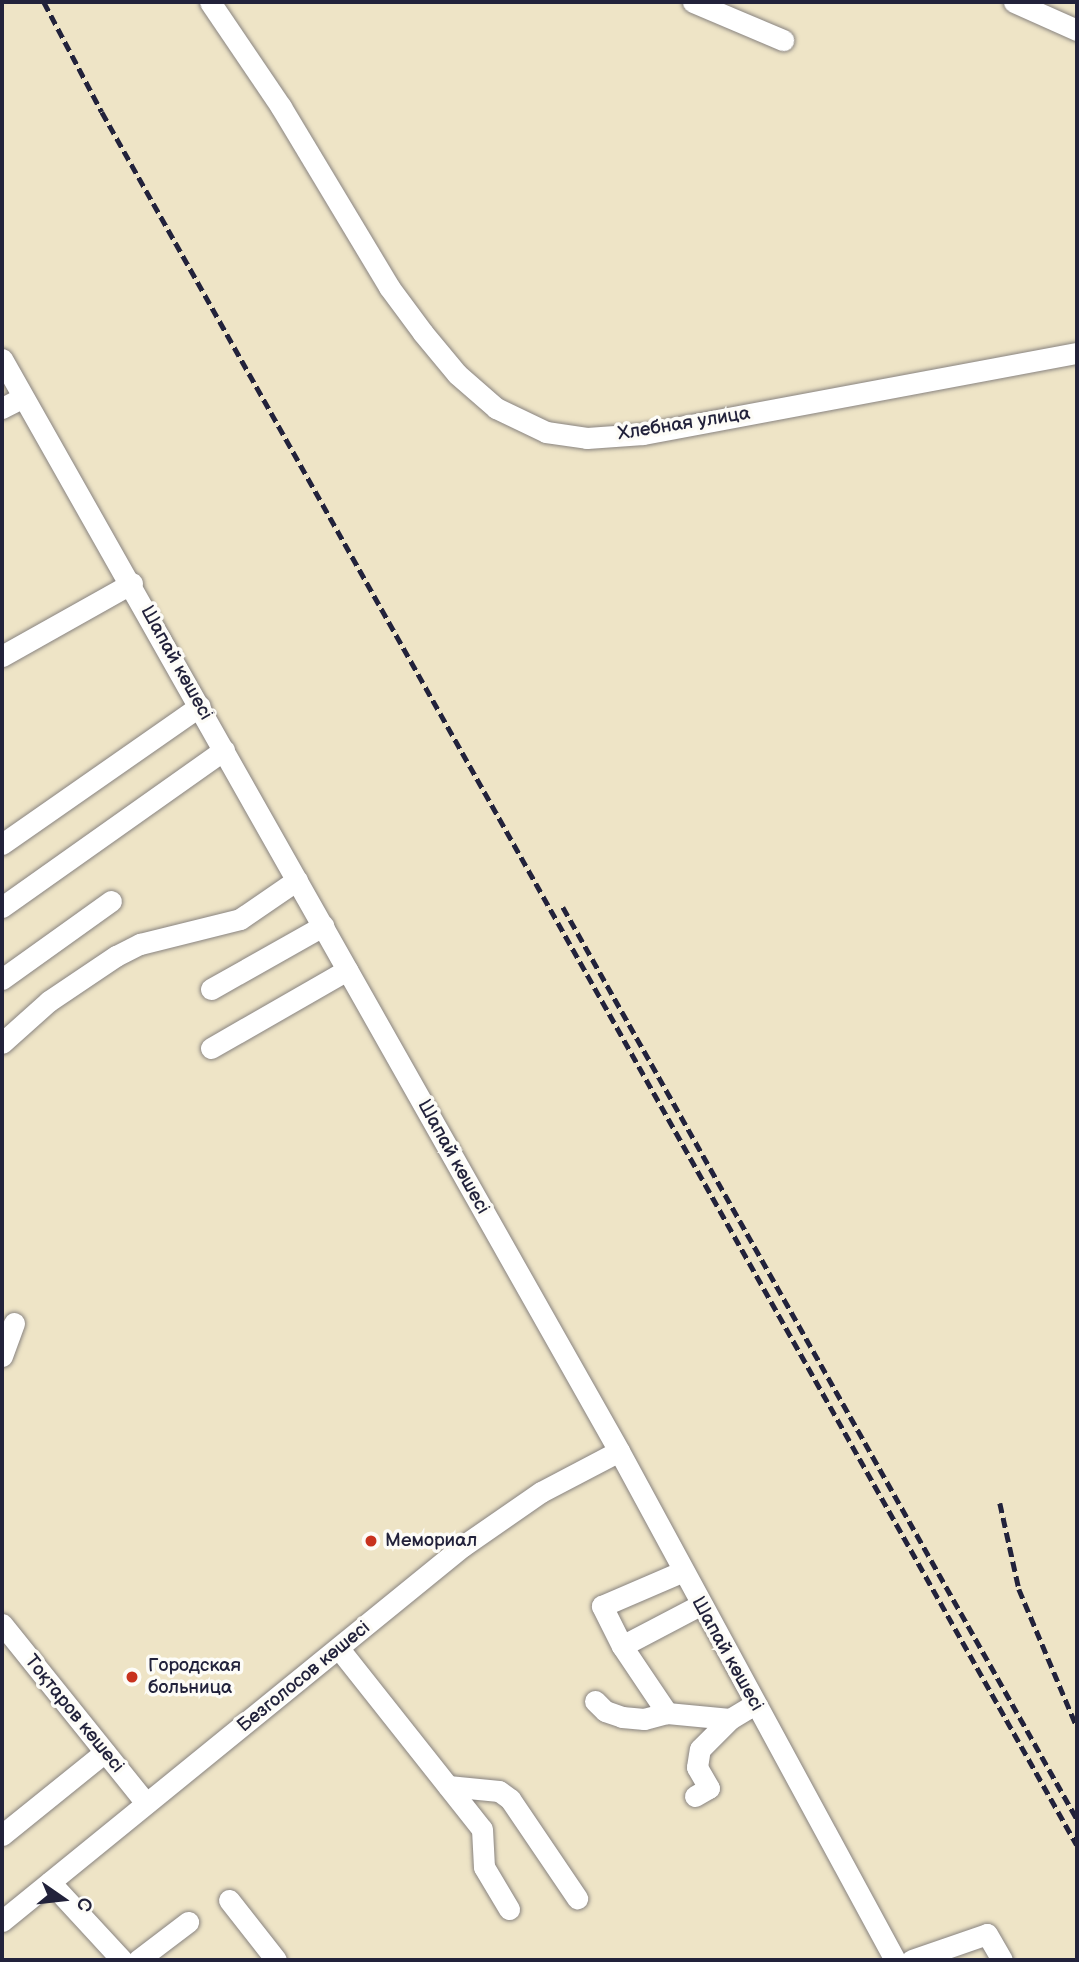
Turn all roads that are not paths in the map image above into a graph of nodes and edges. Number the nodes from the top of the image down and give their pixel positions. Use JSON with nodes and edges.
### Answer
{"nodes":[{"id":1,"x":210,"y":2,"type":"edge"},
{"id":2,"x":693,"y":2,"type":"edge"},
{"id":3,"x":1014,"y":2,"type":"edge"},
{"id":4,"x":1077,"y":30,"type":"edge"},
{"id":5,"x":782,"y":40,"type":"dead end"},
{"id":6,"x":1077,"y":354,"type":"edge"},
{"id":7,"x":2,"y":359,"type":"edge"},
{"id":8,"x":22,"y":398,"type":"junction"},
{"id":9,"x":2,"y":408,"type":"edge"},
{"id":10,"x":132,"y":583,"type":"junction"},
{"id":11,"x":2,"y":656,"type":"edge"},
{"id":12,"x":200,"y":706,"type":"junction"},
{"id":13,"x":224,"y":750,"type":"junction"},
{"id":14,"x":2,"y":844,"type":"edge"},
{"id":15,"x":297,"y":880,"type":"junction"},
{"id":16,"x":111,"y":901,"type":"dead end"},
{"id":17,"x":2,"y":906,"type":"edge"},
{"id":18,"x":323,"y":926,"type":"junction"},
{"id":19,"x":347,"y":970,"type":"junction"},
{"id":20,"x":2,"y":979,"type":"edge"},
{"id":21,"x":211,"y":989,"type":"dead end"},
{"id":22,"x":2,"y":1044,"type":"edge"},
{"id":23,"x":211,"y":1048,"type":"dead end"},
{"id":24,"x":14,"y":1322,"type":"dead end"},
{"id":25,"x":2,"y":1356,"type":"edge"},
{"id":26,"x":618,"y":1451,"type":"junction"},
{"id":27,"x":681,"y":1572,"type":"junction"},
{"id":28,"x":700,"y":1605,"type":"junction"},
{"id":29,"x":2,"y":1624,"type":"edge"},
{"id":30,"x":622,"y":1646,"type":"junction"},
{"id":31,"x":340,"y":1650,"type":"junction"},
{"id":32,"x":595,"y":1701,"type":"dead end"},
{"id":33,"x":755,"y":1704,"type":"junction"},
{"id":34,"x":667,"y":1713,"type":"junction"},
{"id":35,"x":730,"y":1719,"type":"junction"},
{"id":36,"x":105,"y":1752,"type":"junction"},
{"id":37,"x":448,"y":1786,"type":"junction"},
{"id":38,"x":695,"y":1796,"type":"dead end"},
{"id":39,"x":146,"y":1803,"type":"junction"},
{"id":40,"x":2,"y":1835,"type":"edge"},
{"id":41,"x":50,"y":1882,"type":"junction"},
{"id":42,"x":577,"y":1898,"type":"dead end"},
{"id":43,"x":229,"y":1900,"type":"dead end"},
{"id":44,"x":509,"y":1909,"type":"dead end"},
{"id":45,"x":3,"y":1917,"type":"edge"},
{"id":46,"x":188,"y":1922,"type":"dead end"},
{"id":47,"x":122,"y":1960,"type":"edge"},
{"id":48,"x":138,"y":1960,"type":"edge"},
{"id":49,"x":276,"y":1960,"type":"edge"},
{"id":50,"x":895,"y":1960,"type":"edge"},
{"id":51,"x":912,"y":1960,"type":"edge"},
{"id":52,"x":1002,"y":1960,"type":"edge"}],
"edges":[{"from":1,"to":6,"type":"street","name":"Хлебная улица"},
{"from":2,"to":5,"type":"street"},
{"from":3,"to":4,"type":"street"},
{"from":7,"to":8,"type":"street","name":"Шапай көшесі"},
{"from":8,"to":9,"type":"street"},
{"from":8,"to":10,"type":"street","name":"Шапай көшесі"},
{"from":10,"to":11,"type":"street"},
{"from":10,"to":12,"type":"street","name":"Шапай көшесі"},
{"from":12,"to":13,"type":"street","name":"Шапай көшесі"},
{"from":12,"to":14,"type":"street"},
{"from":13,"to":15,"type":"street","name":"Шапай көшесі"},
{"from":13,"to":17,"type":"street"},
{"from":15,"to":18,"type":"street","name":"Шапай көшесі"},
{"from":15,"to":22,"type":"street"},
{"from":16,"to":20,"type":"street"},
{"from":18,"to":19,"type":"street","name":"Шапай көшесі"},
{"from":18,"to":21,"type":"street"},
{"from":19,"to":23,"type":"street"},
{"from":19,"to":26,"type":"street","name":"Шапай көшесі"},
{"from":24,"to":25,"type":"street"},
{"from":26,"to":27,"type":"street","name":"Шапай көшесі"},
{"from":26,"to":31,"type":"street","name":"Безголосов көшесі"},
{"from":27,"to":28,"type":"street","name":"Шапай көшесі"},
{"from":27,"to":30,"type":"street"},
{"from":28,"to":30,"type":"street"},
{"from":28,"to":33,"type":"street","name":"Шапай көшесі"},
{"from":29,"to":36,"type":"street","name":"Тоқтаров көшесі"},
{"from":30,"to":34,"type":"street"},
{"from":31,"to":37,"type":"street"},
{"from":31,"to":39,"type":"street","name":"Безголосов көшесі"},
{"from":32,"to":34,"type":"street"},
{"from":33,"to":35,"type":"street"},
{"from":33,"to":50,"type":"street","name":"Шапай көшесі"},
{"from":34,"to":35,"type":"street"},
{"from":35,"to":38,"type":"street"},
{"from":36,"to":39,"type":"street","name":"Тоқтаров көшесі"},
{"from":36,"to":40,"type":"street"},
{"from":37,"to":42,"type":"street"},
{"from":37,"to":44,"type":"street"},
{"from":39,"to":41,"type":"street","name":"Безголосов көшесі"},
{"from":41,"to":45,"type":"street","name":"Безголосов көшесі"},
{"from":41,"to":47,"type":"street"},
{"from":43,"to":49,"type":"street"},
{"from":46,"to":48,"type":"street"},
{"from":51,"to":52,"type":"street"}]}
